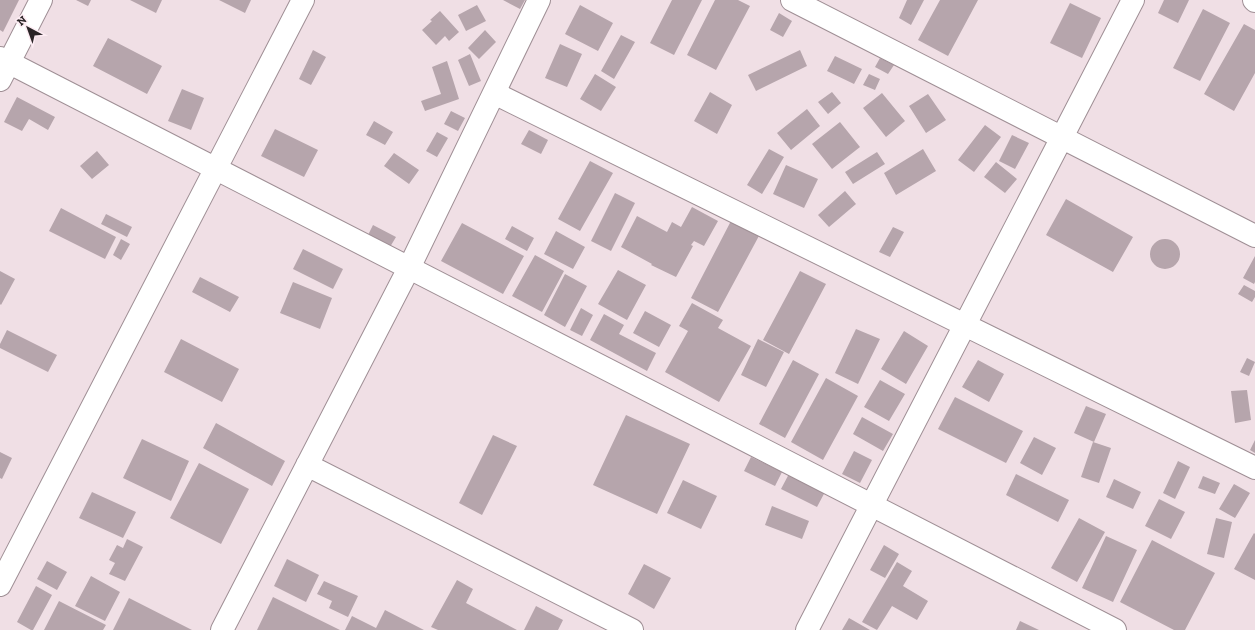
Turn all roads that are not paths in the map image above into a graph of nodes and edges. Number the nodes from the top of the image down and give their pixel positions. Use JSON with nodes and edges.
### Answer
{"nodes":[{"id":1,"x":41,"y":0,"type":"edge"},
{"id":2,"x":303,"y":0,"type":"edge"},
{"id":3,"x":539,"y":0,"type":"edge"},
{"id":4,"x":792,"y":0,"type":"edge"},
{"id":5,"x":1133,"y":0,"type":"edge"},
{"id":6,"x":3,"y":67,"type":"edge"},
{"id":7,"x":494,"y":94,"type":"junction"},
{"id":8,"x":1062,"y":137,"type":"junction"},
{"id":9,"x":216,"y":169,"type":"junction"},
{"id":10,"x":1255,"y":236,"type":"edge"},
{"id":11,"x":409,"y":268,"type":"junction"},
{"id":12,"x":964,"y":325,"type":"junction"},
{"id":13,"x":307,"y":465,"type":"junction"},
{"id":14,"x":1255,"y":468,"type":"edge"},
{"id":15,"x":872,"y":505,"type":"junction"},
{"id":16,"x":0,"y":585,"type":"edge"},
{"id":17,"x":222,"y":630,"type":"edge"},
{"id":18,"x":632,"y":630,"type":"edge"},
{"id":19,"x":807,"y":630,"type":"edge"},
{"id":20,"x":1114,"y":630,"type":"edge"}],
"edges":[{"from":1,"to":6,"type":"street"},
{"from":2,"to":9,"type":"street"},
{"from":3,"to":7,"type":"street"},
{"from":4,"to":8,"type":"street"},
{"from":5,"to":8,"type":"street"},
{"from":6,"to":9,"type":"street"},
{"from":7,"to":11,"type":"street"},
{"from":7,"to":12,"type":"street"},
{"from":8,"to":10,"type":"street"},
{"from":8,"to":12,"type":"street"},
{"from":9,"to":11,"type":"street"},
{"from":9,"to":16,"type":"street"},
{"from":11,"to":13,"type":"street"},
{"from":11,"to":15,"type":"street"},
{"from":12,"to":14,"type":"street"},
{"from":12,"to":15,"type":"street"},
{"from":13,"to":17,"type":"street"},
{"from":13,"to":18,"type":"street"},
{"from":15,"to":19,"type":"street"},
{"from":15,"to":20,"type":"street"}]}
